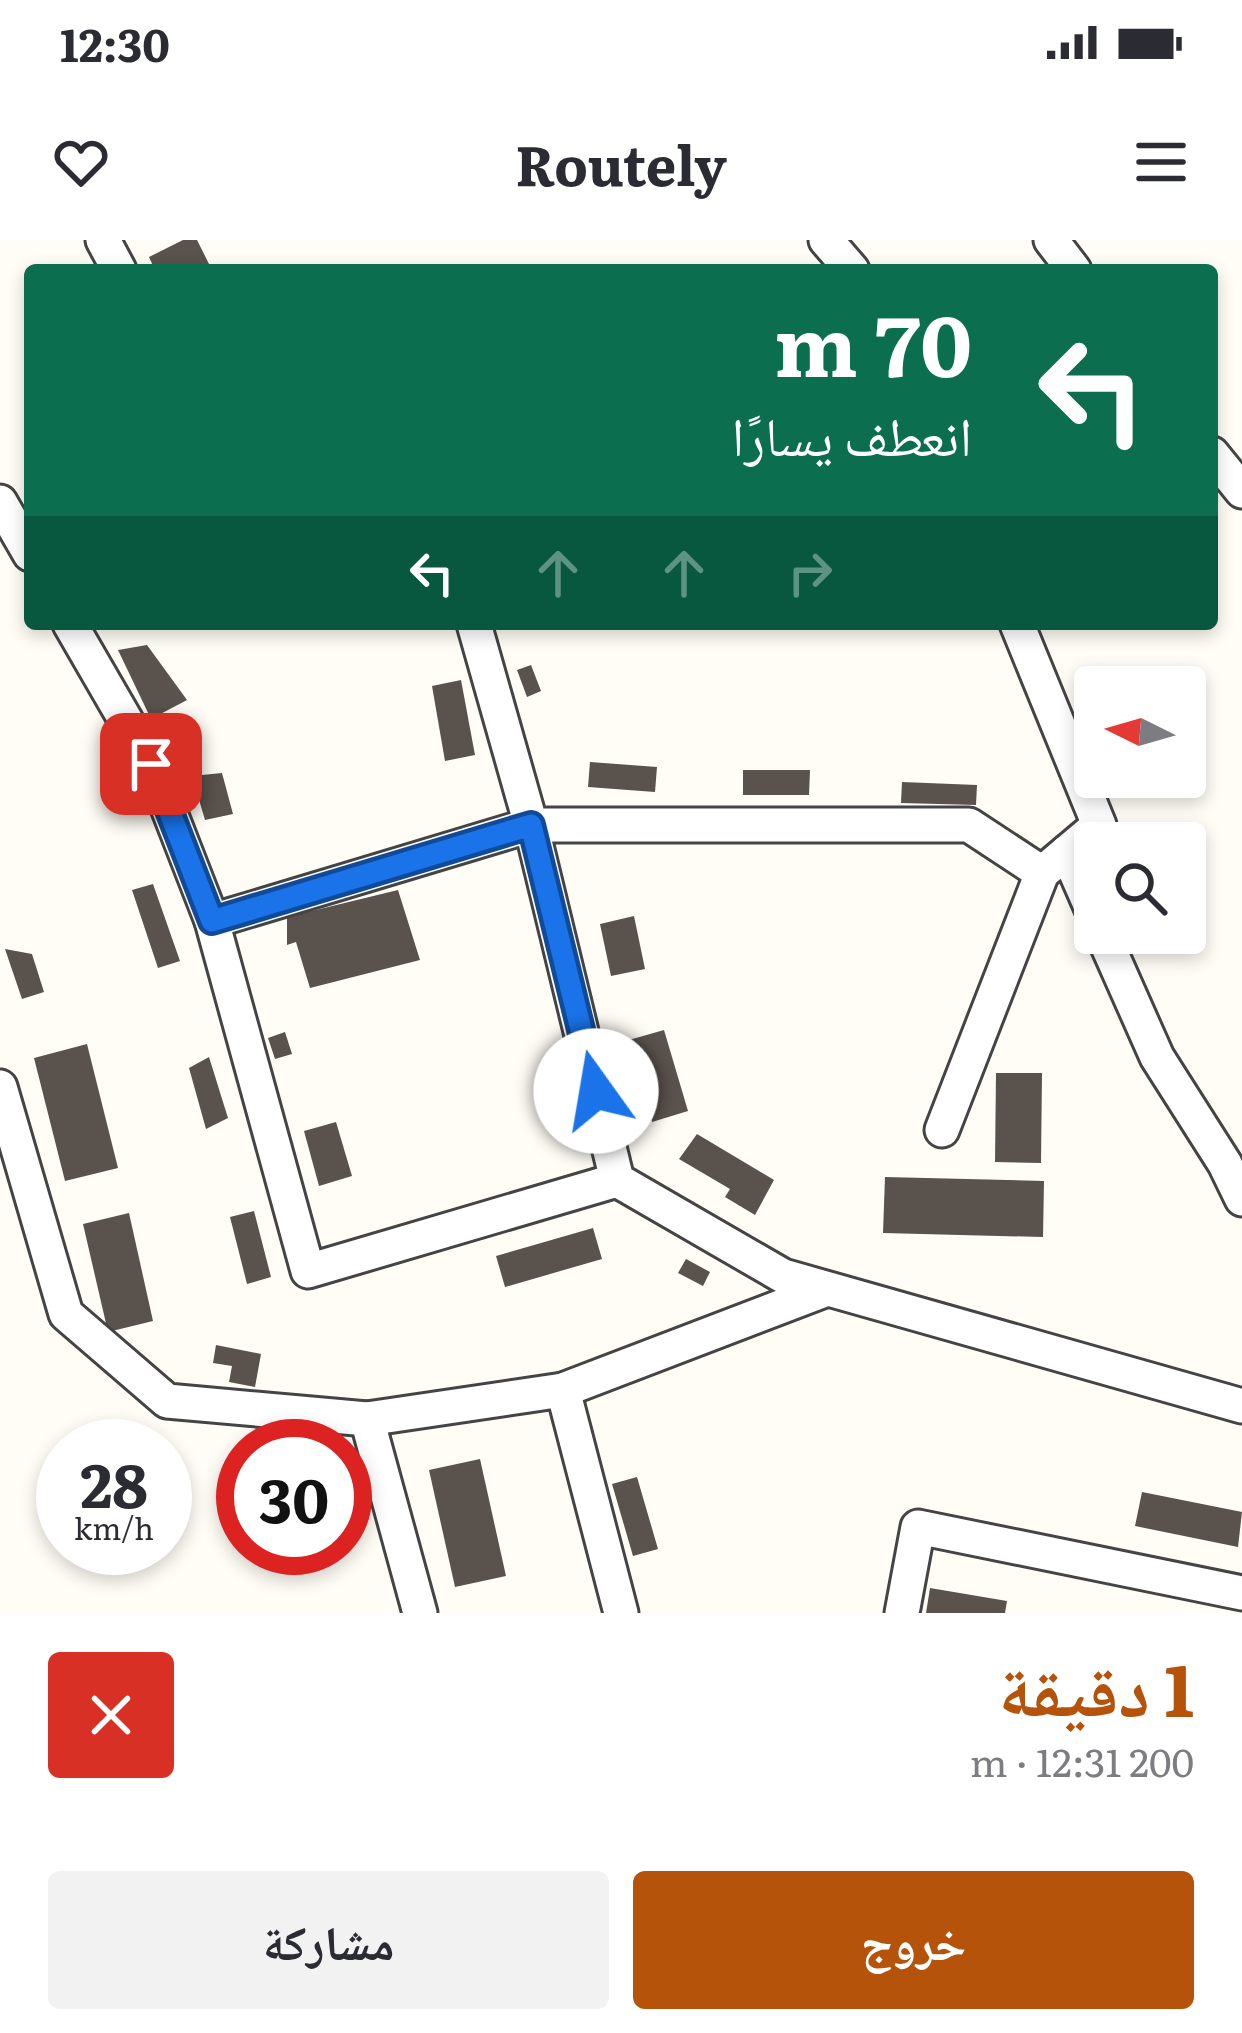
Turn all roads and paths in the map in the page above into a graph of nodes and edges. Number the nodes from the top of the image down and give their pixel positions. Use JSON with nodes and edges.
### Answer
{"nodes":[{"id":1,"x":826,"y":240,"type":"edge"},
{"id":2,"x":1051,"y":240,"type":"edge"},
{"id":3,"x":847,"y":264,"type":"edge"},
{"id":4,"x":1069,"y":264,"type":"edge"},
{"id":5,"x":1218,"y":461,"type":"edge"},
{"id":6,"x":1242,"y":491,"type":"edge"},
{"id":7,"x":0,"y":502,"type":"edge"},
{"id":8,"x":24,"y":544,"type":"edge"},
{"id":9,"x":73,"y":630,"type":"edge"},
{"id":10,"x":476,"y":630,"type":"edge"},
{"id":11,"x":1019,"y":630,"type":"edge"},
{"id":12,"x":531,"y":825,"type":"junction"},
{"id":13,"x":1055,"y":862,"type":"junction"},
{"id":14,"x":1074,"y":888,"type":"edge"},
{"id":15,"x":212,"y":921,"type":"junction"},
{"id":16,"x":1111,"y":954,"type":"edge"},
{"id":17,"x":0,"y":1087,"type":"edge"},
{"id":18,"x":942,"y":1130,"type":"dead end"},
{"id":19,"x":617,"y":1180,"type":"junction"},
{"id":20,"x":1242,"y":1199,"type":"edge"},
{"id":21,"x":827,"y":1288,"type":"junction"},
{"id":22,"x":563,"y":1390,"type":"junction"},
{"id":23,"x":1242,"y":1406,"type":"edge"},
{"id":24,"x":368,"y":1419,"type":"joint"},
{"id":25,"x":372,"y":1434,"type":"edge"},
{"id":26,"x":1242,"y":1593,"type":"edge"},
{"id":27,"x":420,"y":1613,"type":"edge"},
{"id":28,"x":621,"y":1613,"type":"edge"},
{"id":29,"x":902,"y":1613,"type":"edge"}],
"edges":[{"from":1,"to":3,"type":"street"},
{"from":2,"to":4,"type":"street"},
{"from":5,"to":6,"type":"street"},
{"from":7,"to":8,"type":"street"},
{"from":9,"to":15,"type":"street"},
{"from":10,"to":12,"type":"street"},
{"from":11,"to":13,"type":"street"},
{"from":12,"to":13,"type":"street"},
{"from":12,"to":15,"type":"street"},
{"from":12,"to":19,"type":"street"},
{"from":13,"to":14,"type":"street"},
{"from":13,"to":18,"type":"street"},
{"from":15,"to":19,"type":"street"},
{"from":16,"to":20,"type":"street"},
{"from":17,"to":24,"type":"street"},
{"from":19,"to":21,"type":"street"},
{"from":21,"to":22,"type":"street"},
{"from":21,"to":23,"type":"street"},
{"from":22,"to":24,"type":"street"},
{"from":22,"to":28,"type":"street"},
{"from":25,"to":27,"type":"street"},
{"from":26,"to":29,"type":"street"}]}
